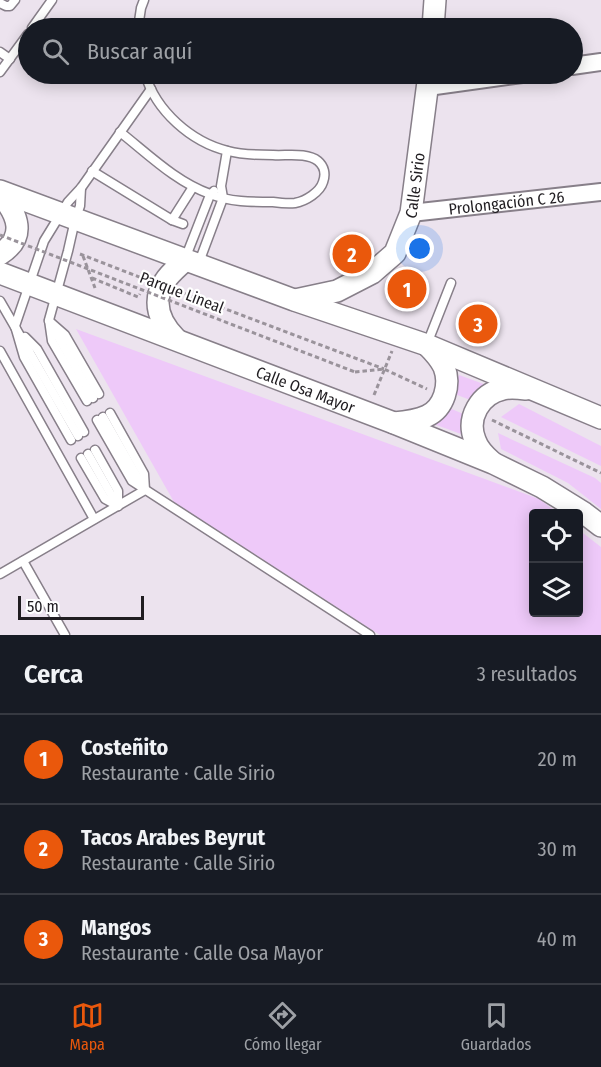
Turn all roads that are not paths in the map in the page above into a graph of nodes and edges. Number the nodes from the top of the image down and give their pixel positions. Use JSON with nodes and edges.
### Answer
{"nodes":[{"id":1,"x":15,"y":0,"type":"edge"},
{"id":2,"x":52,"y":0,"type":"edge"},
{"id":3,"x":144,"y":0,"type":"edge"},
{"id":4,"x":435,"y":0,"type":"edge"},
{"id":5,"x":0,"y":3,"type":"edge"},
{"id":6,"x":39,"y":18,"type":"edge"},
{"id":7,"x":140,"y":18,"type":"edge"},
{"id":8,"x":434,"y":18,"type":"edge"},
{"id":9,"x":18,"y":48,"type":"edge"},
{"id":10,"x":0,"y":52,"type":"edge"},
{"id":11,"x":10,"y":59,"type":"junction"},
{"id":12,"x":601,"y":62,"type":"edge"},
{"id":13,"x":583,"y":65,"type":"edge"},
{"id":14,"x":0,"y":72,"type":"edge"},
{"id":15,"x":150,"y":84,"type":"edge"},
{"id":16,"x":427,"y":84,"type":"edge"},
{"id":17,"x":152,"y":89,"type":"junction"},
{"id":18,"x":120,"y":132,"type":"junction"},
{"id":19,"x":227,"y":151,"type":"junction"},
{"id":20,"x":92,"y":171,"type":"junction"},
{"id":21,"x":221,"y":186,"type":"junction"},
{"id":22,"x":193,"y":187,"type":"junction"},
{"id":23,"x":81,"y":188,"type":"junction"},
{"id":24,"x":601,"y":192,"type":"edge"},
{"id":25,"x":0,"y":193,"type":"edge"},
{"id":26,"x":210,"y":195,"type":"junction"},
{"id":27,"x":223,"y":198,"type":"junction"},
{"id":28,"x":411,"y":213,"type":"junction"},
{"id":29,"x":68,"y":217,"type":"junction"},
{"id":30,"x":172,"y":220,"type":"junction"},
{"id":31,"x":183,"y":225,"type":"dead end"},
{"id":32,"x":0,"y":254,"type":"edge"},
{"id":33,"x":192,"y":262,"type":"junction"},
{"id":34,"x":0,"y":273,"type":"edge"},
{"id":35,"x":451,"y":283,"type":"dead end"},
{"id":36,"x":29,"y":284,"type":"junction"},
{"id":37,"x":57,"y":294,"type":"junction"},
{"id":38,"x":294,"y":300,"type":"junction"},
{"id":39,"x":0,"y":301,"type":"edge"},
{"id":40,"x":49,"y":320,"type":"junction"},
{"id":41,"x":15,"y":326,"type":"junction"},
{"id":42,"x":176,"y":339,"type":"junction"},
{"id":43,"x":427,"y":345,"type":"junction"},
{"id":44,"x":0,"y":351,"type":"edge"},
{"id":45,"x":533,"y":389,"type":"junction"},
{"id":46,"x":601,"y":418,"type":"edge"},
{"id":47,"x":394,"y":423,"type":"junction"},
{"id":48,"x":78,"y":436,"type":"dead end"},
{"id":49,"x":493,"y":463,"type":"junction"},
{"id":50,"x":145,"y":490,"type":"junction"},
{"id":51,"x":118,"y":506,"type":"junction"},
{"id":52,"x":94,"y":519,"type":"junction"},
{"id":53,"x":601,"y":526,"type":"edge"},
{"id":54,"x":22,"y":561,"type":"junction"},
{"id":55,"x":0,"y":574,"type":"edge"},
{"id":56,"x":66,"y":635,"type":"edge"},
{"id":57,"x":370,"y":635,"type":"edge"}],
"edges":[{"from":1,"to":5,"type":"lane"},
{"from":2,"to":6,"type":"lane"},
{"from":3,"to":7,"type":"lane"},
{"from":4,"to":8,"type":"street"},
{"from":9,"to":11,"type":"lane"},
{"from":10,"to":11,"type":"lane"},
{"from":11,"to":14,"type":"lane"},
{"from":12,"to":13,"type":"street"},
{"from":15,"to":17,"type":"lane"},
{"from":16,"to":28,"type":"street","name":"Calle Sirio"},
{"from":17,"to":18,"type":"lane"},
{"from":17,"to":19,"type":"lane"},
{"from":18,"to":20,"type":"lane"},
{"from":18,"to":22,"type":"lane"},
{"from":19,"to":21,"type":"lane"},
{"from":19,"to":27,"type":"lane"},
{"from":20,"to":23,"type":"lane"},
{"from":20,"to":30,"type":"lane"},
{"from":21,"to":26,"type":"lane"},
{"from":21,"to":27,"type":"lane"},
{"from":22,"to":26,"type":"lane"},
{"from":22,"to":30,"type":"lane"},
{"from":23,"to":29,"type":"lane"},
{"from":23,"to":29,"type":"lane"},
{"from":24,"to":28,"type":"street","name":"Prolongación C 26"},
{"from":25,"to":29,"type":"street"},
{"from":25,"to":32,"type":"street"},
{"from":26,"to":27,"type":"lane"},
{"from":26,"to":33,"type":"lane"},
{"from":27,"to":33,"type":"lane"},
{"from":28,"to":38,"type":"street","name":"Calle Sirio"},
{"from":29,"to":33,"type":"street"},
{"from":29,"to":36,"type":"lane"},
{"from":29,"to":37,"type":"lane"},
{"from":30,"to":31,"type":"lane"},
{"from":33,"to":38,"type":"street"},
{"from":33,"to":42,"type":"street"},
{"from":34,"to":36,"type":"street","name":"Calle Osa Mayor"},
{"from":35,"to":43,"type":"lane"},
{"from":36,"to":37,"type":"street","name":"Calle Osa Mayor"},
{"from":36,"to":41,"type":"lane"},
{"from":37,"to":40,"type":"lane"},
{"from":37,"to":42,"type":"street","name":"Calle Osa Mayor"},
{"from":38,"to":43,"type":"street"},
{"from":39,"to":41,"type":"lane"},
{"from":40,"to":40,"type":"lane"},
{"from":41,"to":48,"type":"lane"},
{"from":42,"to":47,"type":"street","name":"Calle Osa Mayor"},
{"from":43,"to":45,"type":"street"},
{"from":43,"to":47,"type":"street"},
{"from":44,"to":52,"type":"lane"},
{"from":45,"to":46,"type":"street"},
{"from":45,"to":49,"type":"street"},
{"from":47,"to":49,"type":"street","name":"Calle Osa Mayor"},
{"from":49,"to":53,"type":"street","name":"Calle Osa Mayor"},
{"from":50,"to":50,"type":"lane"},
{"from":50,"to":51,"type":"lane"},
{"from":50,"to":57,"type":"lane"},
{"from":51,"to":51,"type":"lane"},
{"from":51,"to":52,"type":"lane"},
{"from":52,"to":54,"type":"lane"},
{"from":54,"to":55,"type":"lane"},
{"from":54,"to":56,"type":"lane"}]}
